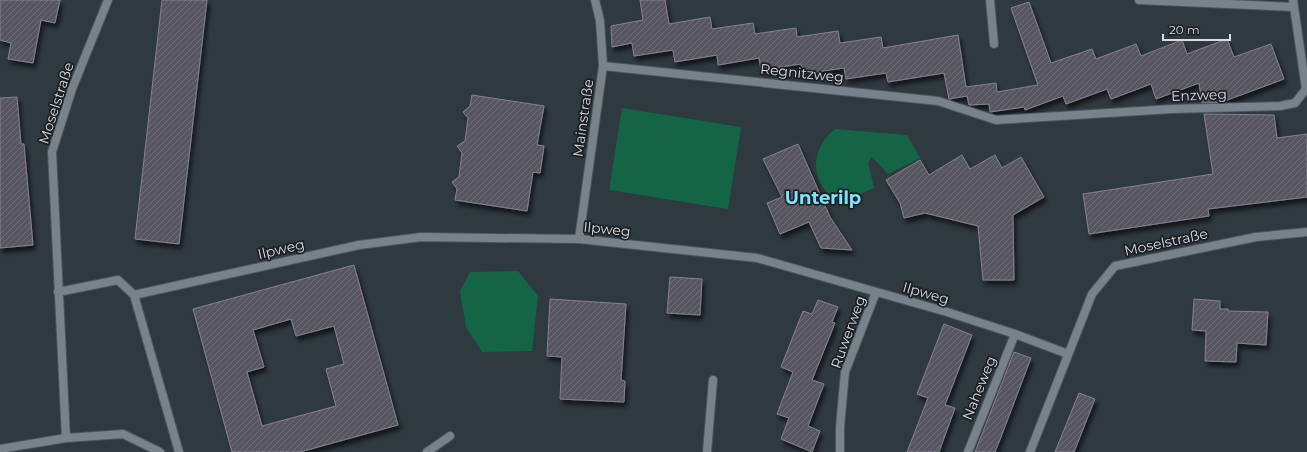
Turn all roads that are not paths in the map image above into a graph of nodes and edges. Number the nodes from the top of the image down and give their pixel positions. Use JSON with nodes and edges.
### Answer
{"nodes":[{"id":1,"x":108,"y":0,"type":"edge"},
{"id":2,"x":595,"y":0,"type":"edge"},
{"id":3,"x":990,"y":0,"type":"edge"},
{"id":4,"x":1139,"y":0,"type":"edge"},
{"id":5,"x":1294,"y":4,"type":"edge"},
{"id":6,"x":994,"y":44,"type":"dead end"},
{"id":7,"x":603,"y":66,"type":"junction"},
{"id":8,"x":996,"y":120,"type":"joint"},
{"id":9,"x":1307,"y":232,"type":"edge"},
{"id":10,"x":579,"y":239,"type":"junction"},
{"id":11,"x":58,"y":292,"type":"junction"},
{"id":12,"x":876,"y":292,"type":"junction"},
{"id":13,"x":134,"y":295,"type":"junction"},
{"id":14,"x":1015,"y":334,"type":"junction"},
{"id":15,"x":1068,"y":354,"type":"junction"},
{"id":16,"x":713,"y":380,"type":"dead end"},
{"id":17,"x":450,"y":436,"type":"dead end"},
{"id":18,"x":66,"y":438,"type":"junction"},
{"id":19,"x":0,"y":449,"type":"edge"},
{"id":20,"x":160,"y":452,"type":"edge"},
{"id":21,"x":179,"y":452,"type":"edge"},
{"id":22,"x":427,"y":452,"type":"edge"},
{"id":23,"x":707,"y":452,"type":"edge"},
{"id":24,"x":840,"y":452,"type":"edge"},
{"id":25,"x":968,"y":452,"type":"edge"},
{"id":26,"x":1030,"y":452,"type":"edge"}],
"edges":[{"from":1,"to":11,"type":"street","name":"Moselstraße"},
{"from":2,"to":7,"type":"street","name":"Mainstraße"},
{"from":3,"to":6,"type":"street"},
{"from":4,"to":5,"type":"street"},
{"from":5,"to":8,"type":"street","name":"Enzweg"},
{"from":7,"to":8,"type":"street","name":"Regnitzweg"},
{"from":7,"to":10,"type":"street","name":"Mainstraße"},
{"from":9,"to":15,"type":"street","name":"Moselstraße"},
{"from":10,"to":12,"type":"street","name":"Ilpweg"},
{"from":10,"to":13,"type":"street","name":"Ilpweg"},
{"from":11,"to":13,"type":"street"},
{"from":11,"to":18,"type":"street","name":"Moselstraße"},
{"from":12,"to":14,"type":"street","name":"Ilpweg"},
{"from":12,"to":24,"type":"street","name":"Ruwerweg"},
{"from":13,"to":21,"type":"street"},
{"from":14,"to":15,"type":"street","name":"Ilpweg"},
{"from":14,"to":25,"type":"street","name":"Naheweg"},
{"from":15,"to":26,"type":"street","name":"Moselstraße"},
{"from":16,"to":23,"type":"street"},
{"from":17,"to":22,"type":"street"},
{"from":18,"to":19,"type":"street"},
{"from":18,"to":20,"type":"street"}]}
